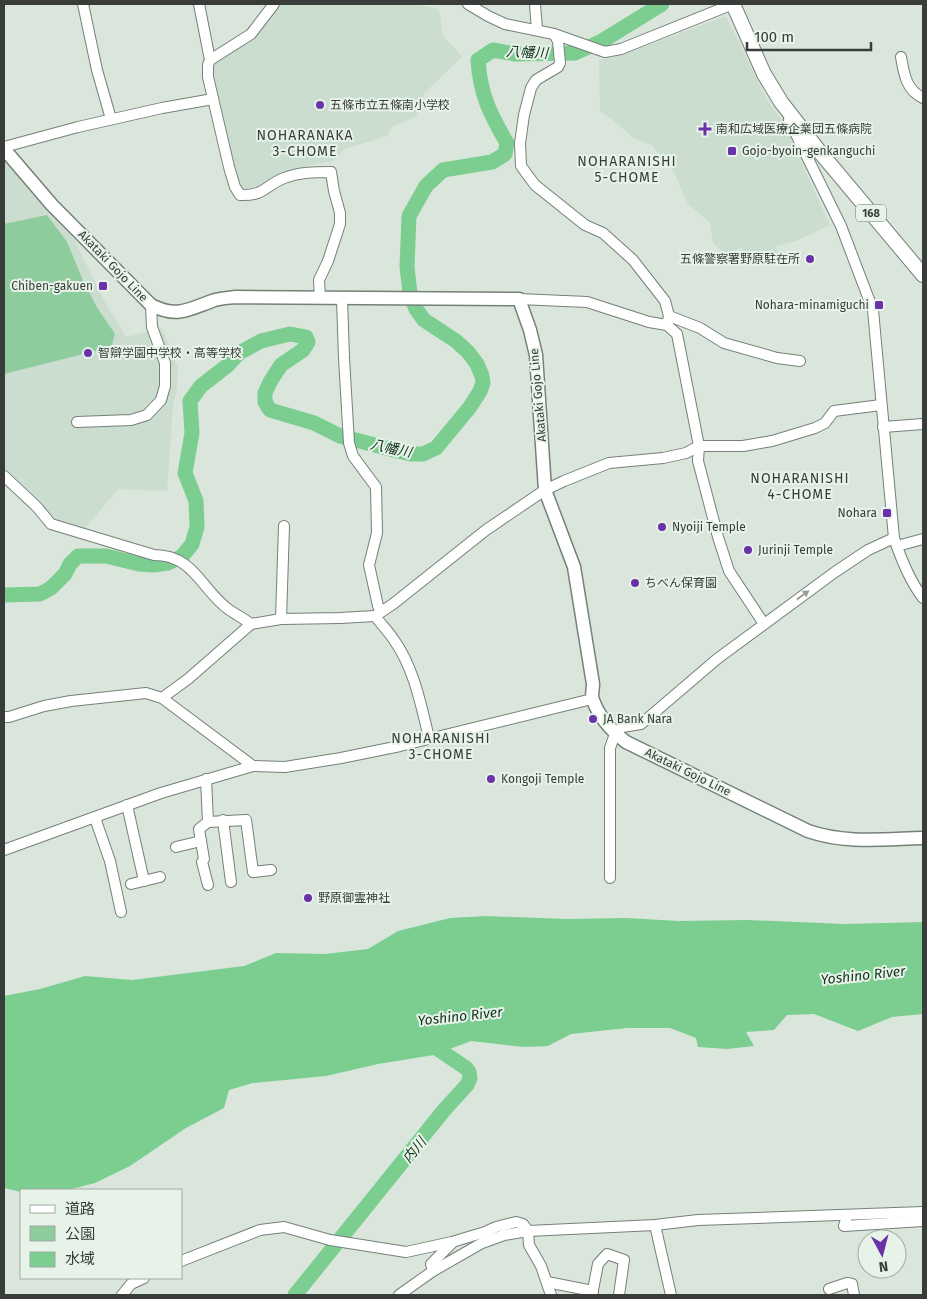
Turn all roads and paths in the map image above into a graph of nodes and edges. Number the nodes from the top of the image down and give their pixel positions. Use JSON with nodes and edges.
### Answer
{"nodes":[{"id":1,"x":83,"y":4,"type":"edge"},
{"id":2,"x":199,"y":4,"type":"edge"},
{"id":3,"x":274,"y":4,"type":"edge"},
{"id":4,"x":468,"y":4,"type":"edge"},
{"id":5,"x":535,"y":4,"type":"edge"},
{"id":6,"x":733,"y":4,"type":"edge"},
{"id":7,"x":537,"y":30,"type":"junction"},
{"id":8,"x":554,"y":34,"type":"junction"},
{"id":9,"x":901,"y":57,"type":"dead end"},
{"id":10,"x":210,"y":60,"type":"junction"},
{"id":11,"x":923,"y":98,"type":"edge"},
{"id":12,"x":213,"y":99,"type":"junction"},
{"id":13,"x":781,"y":102,"type":"junction"},
{"id":14,"x":111,"y":119,"type":"junction"},
{"id":15,"x":4,"y":148,"type":"edge"},
{"id":16,"x":923,"y":275,"type":"edge"},
{"id":17,"x":320,"y":298,"type":"junction"},
{"id":18,"x":342,"y":299,"type":"junction"},
{"id":19,"x":519,"y":299,"type":"junction"},
{"id":20,"x":151,"y":305,"type":"junction"},
{"id":21,"x":668,"y":321,"type":"junction"},
{"id":22,"x":800,"y":361,"type":"dead end"},
{"id":23,"x":881,"y":405,"type":"junction"},
{"id":24,"x":77,"y":422,"type":"dead end"},
{"id":25,"x":923,"y":424,"type":"edge"},
{"id":26,"x":883,"y":427,"type":"junction"},
{"id":27,"x":699,"y":446,"type":"junction"},
{"id":28,"x":4,"y":476,"type":"edge"},
{"id":29,"x":545,"y":490,"type":"junction"},
{"id":30,"x":284,"y":526,"type":"dead end"},
{"id":31,"x":923,"y":539,"type":"edge"},
{"id":32,"x":895,"y":542,"type":"junction"},
{"id":33,"x":923,"y":598,"type":"edge"},
{"id":34,"x":378,"y":614,"type":"junction"},
{"id":35,"x":280,"y":619,"type":"junction"},
{"id":36,"x":251,"y":624,"type":"junction"},
{"id":37,"x":764,"y":624,"type":"junction"},
{"id":38,"x":162,"y":698,"type":"junction"},
{"id":39,"x":592,"y":699,"type":"junction"},
{"id":40,"x":4,"y":717,"type":"edge"},
{"id":41,"x":615,"y":734,"type":"junction"},
{"id":42,"x":429,"y":738,"type":"junction"},
{"id":43,"x":253,"y":766,"type":"junction"},
{"id":44,"x":206,"y":779,"type":"junction"},
{"id":45,"x":127,"y":805,"type":"junction"},
{"id":46,"x":95,"y":818,"type":"junction"},
{"id":47,"x":223,"y":820,"type":"junction"},
{"id":48,"x":208,"y":822,"type":"junction"},
{"id":49,"x":923,"y":838,"type":"edge"},
{"id":50,"x":201,"y":841,"type":"junction"},
{"id":51,"x":176,"y":847,"type":"dead end"},
{"id":52,"x":4,"y":850,"type":"edge"},
{"id":53,"x":271,"y":870,"type":"dead end"},
{"id":54,"x":160,"y":877,"type":"dead end"},
{"id":55,"x":610,"y":878,"type":"dead end"},
{"id":56,"x":144,"y":881,"type":"junction"},
{"id":57,"x":231,"y":882,"type":"dead end"},
{"id":58,"x":131,"y":884,"type":"dead end"},
{"id":59,"x":208,"y":885,"type":"dead end"},
{"id":60,"x":121,"y":912,"type":"dead end"},
{"id":61,"x":923,"y":1212,"type":"edge"},
{"id":62,"x":848,"y":1216,"type":"junction"},
{"id":63,"x":923,"y":1221,"type":"edge"},
{"id":64,"x":655,"y":1225,"type":"junction"},
{"id":65,"x":528,"y":1231,"type":"junction"},
{"id":66,"x":452,"y":1242,"type":"junction"},
{"id":67,"x":182,"y":1261,"type":"edge"},
{"id":68,"x":433,"y":1271,"type":"junction"},
{"id":69,"x":142,"y":1279,"type":"edge"},
{"id":70,"x":547,"y":1282,"type":"junction"},
{"id":71,"x":830,"y":1289,"type":"dead end"},
{"id":72,"x":592,"y":1293,"type":"edge"},
{"id":73,"x":122,"y":1295,"type":"edge"},
{"id":74,"x":399,"y":1295,"type":"edge"},
{"id":75,"x":551,"y":1295,"type":"edge"},
{"id":76,"x":619,"y":1295,"type":"edge"},
{"id":77,"x":671,"y":1295,"type":"edge"},
{"id":78,"x":854,"y":1295,"type":"edge"}],
"edges":[{"from":1,"to":14,"type":"street"},
{"from":2,"to":10,"type":"street"},
{"from":3,"to":10,"type":"street"},
{"from":4,"to":7,"type":"street"},
{"from":5,"to":7,"type":"street"},
{"from":6,"to":8,"type":"street"},
{"from":6,"to":13,"type":"highway","number":"168"},
{"from":7,"to":8,"type":"street"},
{"from":8,"to":21,"type":"street"},
{"from":9,"to":11,"type":"street"},
{"from":10,"to":12,"type":"street"},
{"from":12,"to":14,"type":"street"},
{"from":12,"to":17,"type":"street"},
{"from":13,"to":16,"type":"highway","number":"168"},
{"from":13,"to":23,"type":"street"},
{"from":14,"to":15,"type":"street"},
{"from":15,"to":20,"type":"main road","name":"Akataki Gojo Line"},
{"from":17,"to":18,"type":"main road","name":"Akataki Gojo Line"},
{"from":17,"to":20,"type":"main road","name":"Akataki Gojo Line"},
{"from":18,"to":19,"type":"main road","name":"Akataki Gojo Line"},
{"from":18,"to":34,"type":"street"},
{"from":19,"to":21,"type":"street"},
{"from":19,"to":29,"type":"main road","name":"Akataki Gojo Line"},
{"from":20,"to":24,"type":"street"},
{"from":21,"to":22,"type":"street"},
{"from":21,"to":27,"type":"street"},
{"from":23,"to":26,"type":"street"},
{"from":23,"to":27,"type":"street"},
{"from":25,"to":26,"type":"street"},
{"from":26,"to":32,"type":"street"},
{"from":27,"to":29,"type":"street"},
{"from":27,"to":37,"type":"street"},
{"from":28,"to":36,"type":"street"},
{"from":29,"to":34,"type":"street"},
{"from":29,"to":39,"type":"main road","name":"Akataki Gojo Line"},
{"from":30,"to":35,"type":"street"},
{"from":31,"to":32,"type":"street"},
{"from":32,"to":33,"type":"street"},
{"from":37,"to":32,"type":"street","one_way":true},
{"from":34,"to":35,"type":"street"},
{"from":34,"to":42,"type":"street"},
{"from":35,"to":36,"type":"street"},
{"from":36,"to":38,"type":"street"},
{"from":37,"to":41,"type":"street"},
{"from":38,"to":40,"type":"street"},
{"from":38,"to":43,"type":"street"},
{"from":39,"to":41,"type":"main road","name":"Akataki Gojo Line"},
{"from":39,"to":42,"type":"street"},
{"from":41,"to":49,"type":"main road","name":"Akataki Gojo Line"},
{"from":41,"to":55,"type":"street"},
{"from":42,"to":43,"type":"street"},
{"from":43,"to":44,"type":"street"},
{"from":44,"to":45,"type":"street"},
{"from":44,"to":48,"type":"street"},
{"from":45,"to":46,"type":"street"},
{"from":45,"to":56,"type":"street"},
{"from":46,"to":52,"type":"street"},
{"from":46,"to":60,"type":"street"},
{"from":47,"to":48,"type":"street"},
{"from":47,"to":53,"type":"street"},
{"from":47,"to":57,"type":"street"},
{"from":48,"to":50,"type":"street"},
{"from":50,"to":51,"type":"street"},
{"from":50,"to":59,"type":"street"},
{"from":54,"to":56,"type":"street"},
{"from":56,"to":58,"type":"street"},
{"from":61,"to":62,"type":"street"},
{"from":62,"to":63,"type":"street"},
{"from":62,"to":64,"type":"street"},
{"from":64,"to":65,"type":"street"},
{"from":64,"to":77,"type":"street"},
{"from":65,"to":66,"type":"street"},
{"from":65,"to":68,"type":"street"},
{"from":65,"to":70,"type":"street"},
{"from":66,"to":67,"type":"street"},
{"from":66,"to":68,"type":"street"},
{"from":68,"to":74,"type":"street"},
{"from":69,"to":73,"type":"street"},
{"from":70,"to":72,"type":"street"},
{"from":70,"to":75,"type":"street"},
{"from":71,"to":78,"type":"street"},
{"from":72,"to":76,"type":"street"}]}
